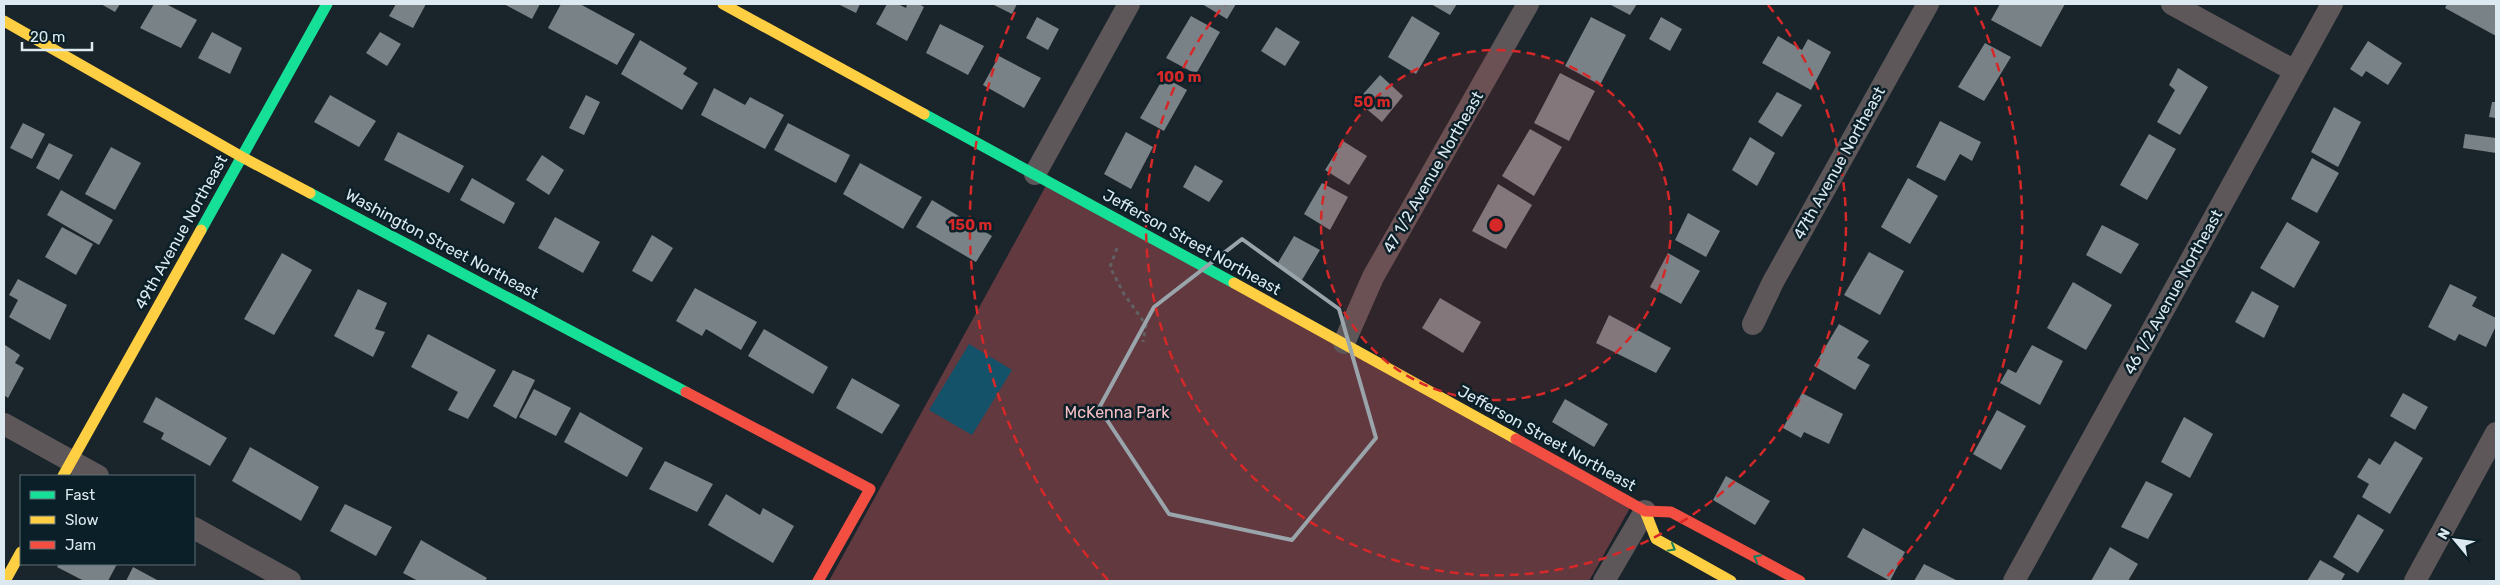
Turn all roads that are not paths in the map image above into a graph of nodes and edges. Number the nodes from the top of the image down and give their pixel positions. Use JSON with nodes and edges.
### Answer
{"nodes":[{"id":1,"x":327,"y":4,"type":"edge"},
{"id":2,"x":722,"y":4,"type":"edge"},
{"id":3,"x":1129,"y":4,"type":"edge"},
{"id":4,"x":1528,"y":4,"type":"edge"},
{"id":5,"x":1928,"y":4,"type":"edge"},
{"id":6,"x":2172,"y":4,"type":"edge"},
{"id":7,"x":2332,"y":4,"type":"edge"},
{"id":8,"x":4,"y":21,"type":"edge"},
{"id":9,"x":2295,"y":71,"type":"junction"},
{"id":10,"x":242,"y":157,"type":"junction"},
{"id":11,"x":1035,"y":174,"type":"junction"},
{"id":12,"x":1753,"y":324,"type":"dead end"},
{"id":13,"x":1344,"y":343,"type":"junction"},
{"id":14,"x":4,"y":424,"type":"edge"},
{"id":15,"x":2496,"y":433,"type":"edge"},
{"id":16,"x":67,"y":469,"type":"edge"},
{"id":17,"x":94,"y":475,"type":"edge"},
{"id":18,"x":1645,"y":511,"type":"junction"},
{"id":19,"x":195,"y":529,"type":"edge"},
{"id":20,"x":20,"y":554,"type":"edge"},
{"id":21,"x":5,"y":581,"type":"edge"},
{"id":22,"x":290,"y":581,"type":"edge"},
{"id":23,"x":818,"y":581,"type":"edge"},
{"id":24,"x":1604,"y":581,"type":"edge"},
{"id":25,"x":1731,"y":581,"type":"edge"},
{"id":26,"x":1800,"y":581,"type":"edge"},
{"id":27,"x":2014,"y":581,"type":"edge"},
{"id":28,"x":2415,"y":581,"type":"edge"}],
"edges":[{"from":1,"to":10,"type":"street","name":"49th Avenue Northeast"},
{"from":2,"to":11,"type":"street","name":"Jefferson Street Northeast"},
{"from":3,"to":11,"type":"street"},
{"from":4,"to":13,"type":"street","name":"47 1/2 Avenue Northeast"},
{"from":5,"to":12,"type":"street","name":"47th Avenue Northeast"},
{"from":6,"to":9,"type":"street"},
{"from":7,"to":9,"type":"street","name":"46 1/2 Avenue Northeast"},
{"from":8,"to":10,"type":"street","name":"Washington Street Northeast"},
{"from":9,"to":27,"type":"street","name":"46 1/2 Avenue Northeast"},
{"from":10,"to":16,"type":"street","name":"49th Avenue Northeast"},
{"from":10,"to":23,"type":"street","name":"Washington Street Northeast"},
{"from":11,"to":13,"type":"street","name":"Jefferson Street Northeast"},
{"from":13,"to":18,"type":"street","name":"Jefferson Street Northeast"},
{"from":14,"to":16,"type":"street"},
{"from":15,"to":28,"type":"street"},
{"from":16,"to":17,"type":"street"},
{"from":18,"to":24,"type":"street"},
{"from":18,"to":25,"type":"street","name":"Jefferson Street Northeast","one_way":true},
{"from":26,"to":18,"type":"street","name":"Jefferson Street Northeast","one_way":true},
{"from":19,"to":22,"type":"street"},
{"from":20,"to":21,"type":"street"}]}
